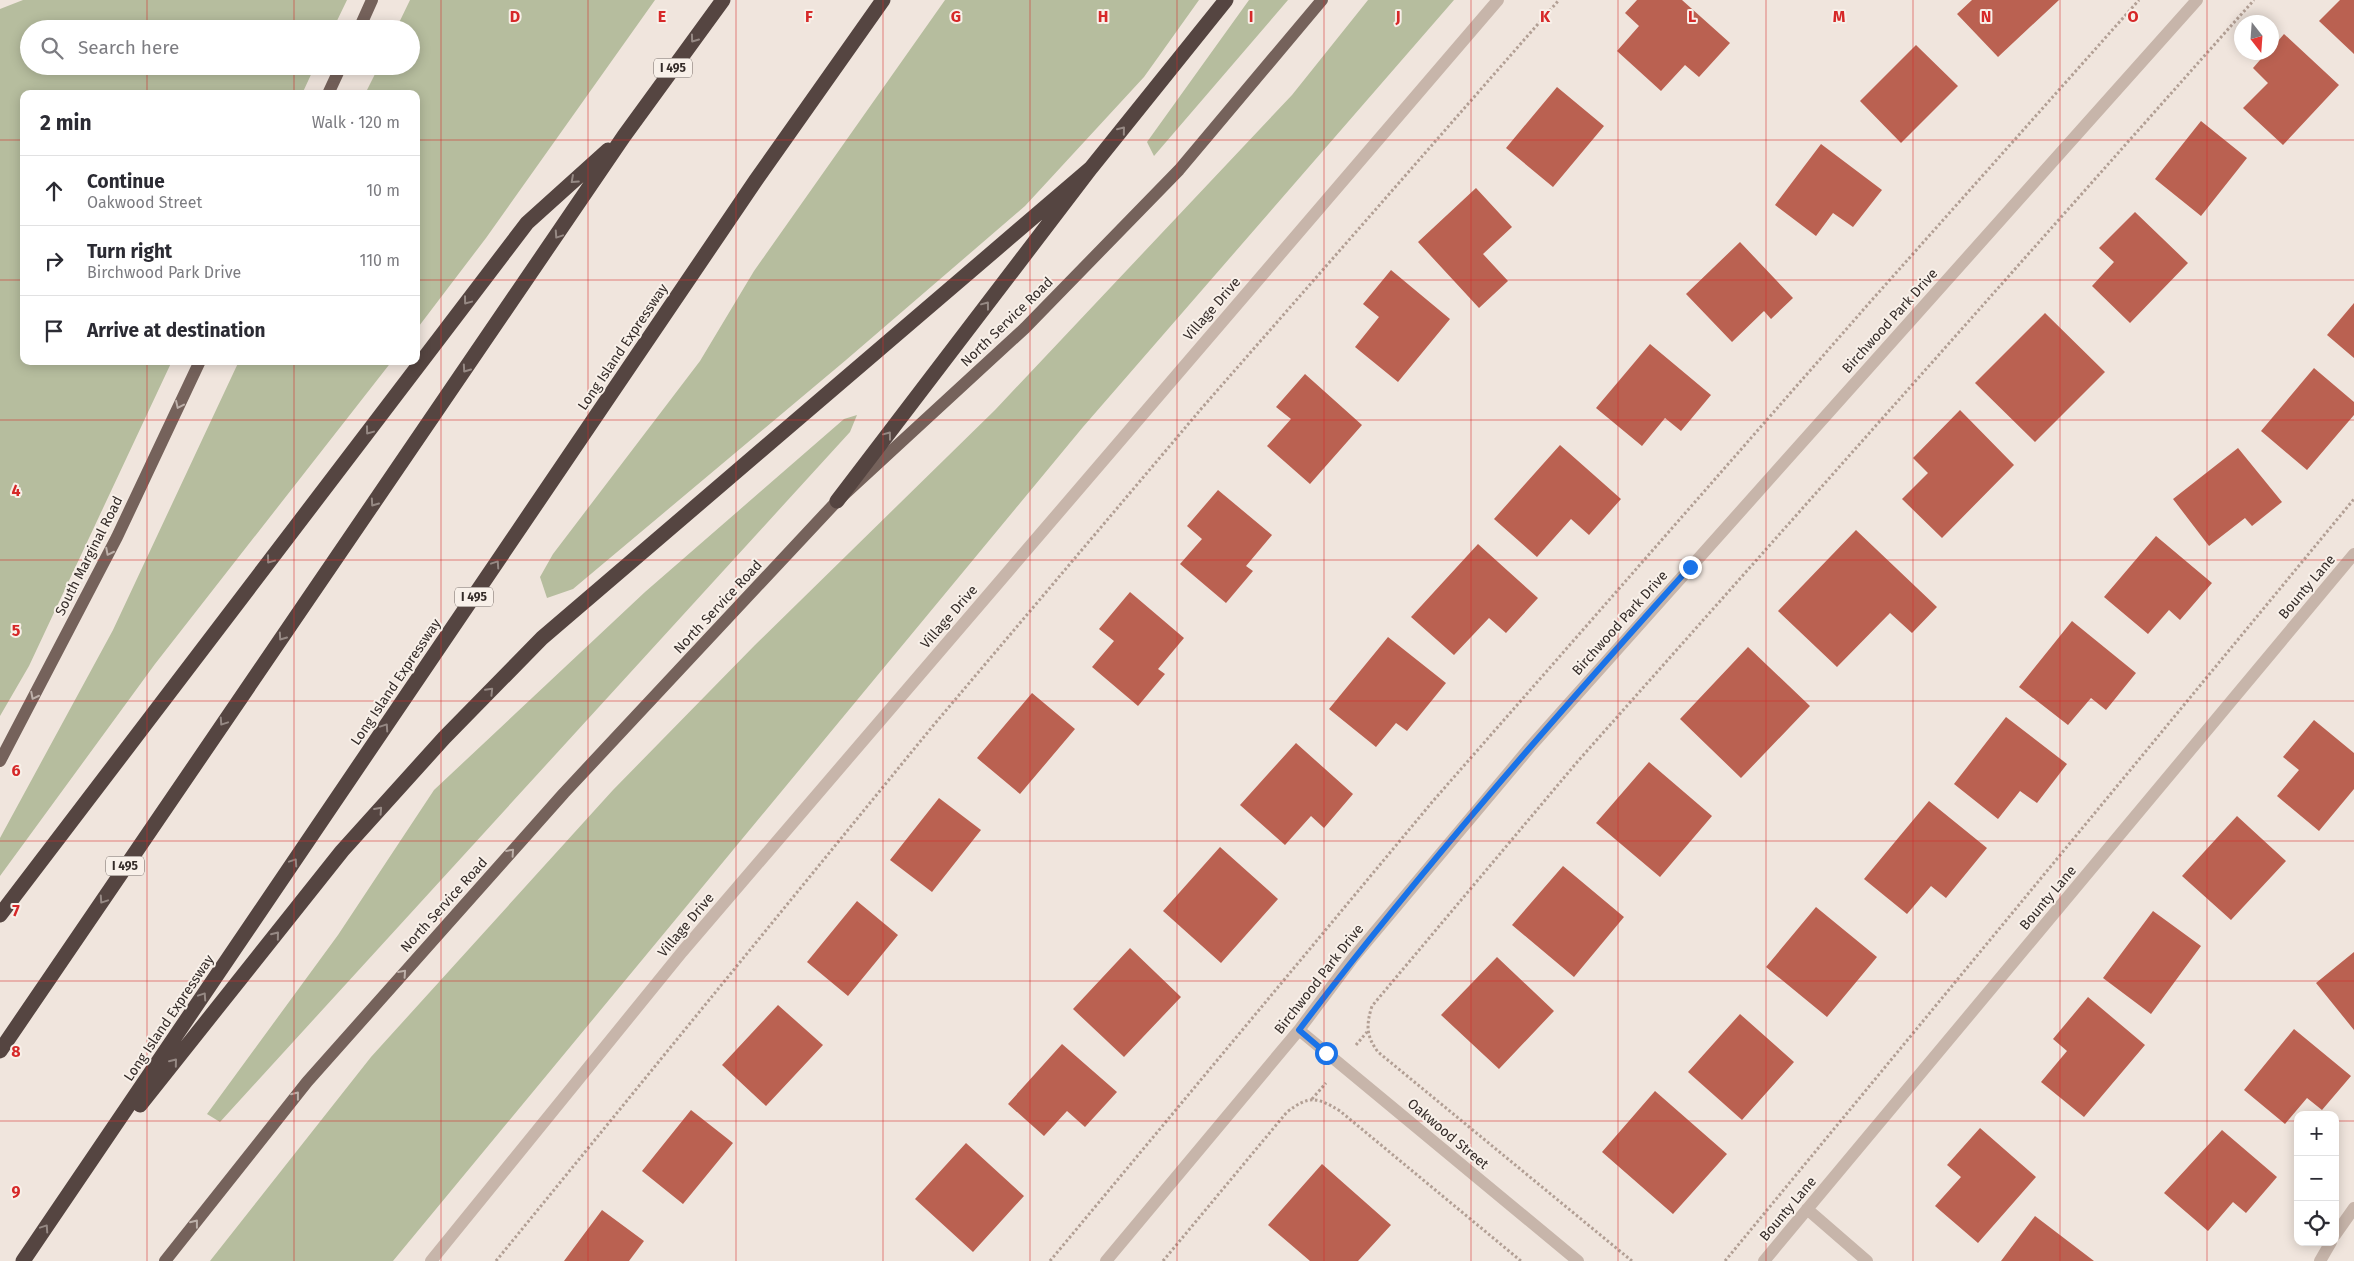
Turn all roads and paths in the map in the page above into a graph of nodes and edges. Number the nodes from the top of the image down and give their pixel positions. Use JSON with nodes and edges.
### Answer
{"nodes":[{"id":1,"x":372,"y":0,"type":"edge"},
{"id":2,"x":723,"y":0,"type":"edge"},
{"id":3,"x":883,"y":0,"type":"edge"},
{"id":4,"x":1226,"y":0,"type":"edge"},
{"id":5,"x":1322,"y":0,"type":"edge"},
{"id":6,"x":1498,"y":0,"type":"edge"},
{"id":7,"x":1559,"y":0,"type":"edge"},
{"id":8,"x":2139,"y":0,"type":"edge"},
{"id":9,"x":2196,"y":0,"type":"edge"},
{"id":10,"x":2254,"y":0,"type":"edge"},
{"id":11,"x":363,"y":20,"type":"edge"},
{"id":12,"x":337,"y":75,"type":"edge"},
{"id":13,"x":330,"y":90,"type":"edge"},
{"id":14,"x":624,"y":136,"type":"junction"},
{"id":15,"x":1091,"y":168,"type":"junction"},
{"id":16,"x":420,"y":363,"type":"edge"},
{"id":17,"x":198,"y":365,"type":"edge"},
{"id":18,"x":418,"y":365,"type":"edge"},
{"id":19,"x":2354,"y":499,"type":"edge"},
{"id":20,"x":837,"y":501,"type":"junction"},
{"id":21,"x":2354,"y":554,"type":"edge"},
{"id":22,"x":0,"y":762,"type":"edge"},
{"id":23,"x":0,"y":915,"type":"edge"},
{"id":24,"x":1299,"y":1030,"type":"junction"},
{"id":25,"x":0,"y":1051,"type":"edge"},
{"id":26,"x":67,"y":1196,"type":"junction"},
{"id":27,"x":2354,"y":1208,"type":"edge"},
{"id":28,"x":1807,"y":1209,"type":"junction"},
{"id":29,"x":2339,"y":1229,"type":"edge"},
{"id":30,"x":2328,"y":1246,"type":"edge"},
{"id":31,"x":23,"y":1261,"type":"edge"},
{"id":32,"x":165,"y":1261,"type":"edge"},
{"id":33,"x":432,"y":1261,"type":"edge"},
{"id":34,"x":496,"y":1261,"type":"edge"},
{"id":35,"x":1050,"y":1261,"type":"edge"},
{"id":36,"x":1106,"y":1261,"type":"edge"},
{"id":37,"x":1163,"y":1261,"type":"edge"},
{"id":38,"x":1521,"y":1261,"type":"edge"},
{"id":39,"x":1578,"y":1261,"type":"edge"},
{"id":40,"x":1632,"y":1261,"type":"edge"},
{"id":41,"x":1725,"y":1261,"type":"edge"},
{"id":42,"x":1764,"y":1261,"type":"edge"},
{"id":43,"x":1867,"y":1261,"type":"edge"},
{"id":44,"x":2320,"y":1261,"type":"edge"}],
"edges":[{"from":1,"to":11,"type":"main road"},
{"from":2,"to":14,"type":"highway","number":"I 495","one_way":true},
{"from":26,"to":3,"type":"highway","name":"Long Island Expressway","number":"I 495","one_way":true},
{"from":15,"to":4,"type":"highway","one_way":true},
{"from":5,"to":20,"type":"main road","name":"North Service Road"},
{"from":6,"to":33,"type":"street","name":"Village Drive"},
{"from":7,"to":34,"type":"path"},
{"from":8,"to":35,"type":"path"},
{"from":9,"to":24,"type":"street","name":"Birchwood Park Drive"},
{"from":10,"to":40,"type":"path"},
{"from":12,"to":13,"type":"main road"},
{"from":14,"to":16,"type":"highway","one_way":true},
{"from":14,"to":25,"type":"highway","number":"I 495","one_way":true},
{"from":20,"to":15,"type":"highway","one_way":true},
{"from":26,"to":15,"type":"highway","one_way":true},
{"from":17,"to":22,"type":"main road","name":"South Marginal Road","one_way":true},
{"from":18,"to":23,"type":"highway","one_way":true},
{"from":19,"to":41,"type":"path"},
{"from":32,"to":20,"type":"main road","name":"North Service Road","one_way":true},
{"from":21,"to":28,"type":"street","name":"Bounty Lane"},
{"from":24,"to":36,"type":"street","name":"Birchwood Park Drive"},
{"from":24,"to":39,"type":"street","name":"Oakwood Street"},
{"from":31,"to":26,"type":"highway","name":"Long Island Expressway","number":"I 495","one_way":true},
{"from":27,"to":29,"type":"street"},
{"from":28,"to":42,"type":"street","name":"Bounty Lane"},
{"from":28,"to":43,"type":"street"},
{"from":30,"to":44,"type":"street"},
{"from":37,"to":38,"type":"path"}]}
